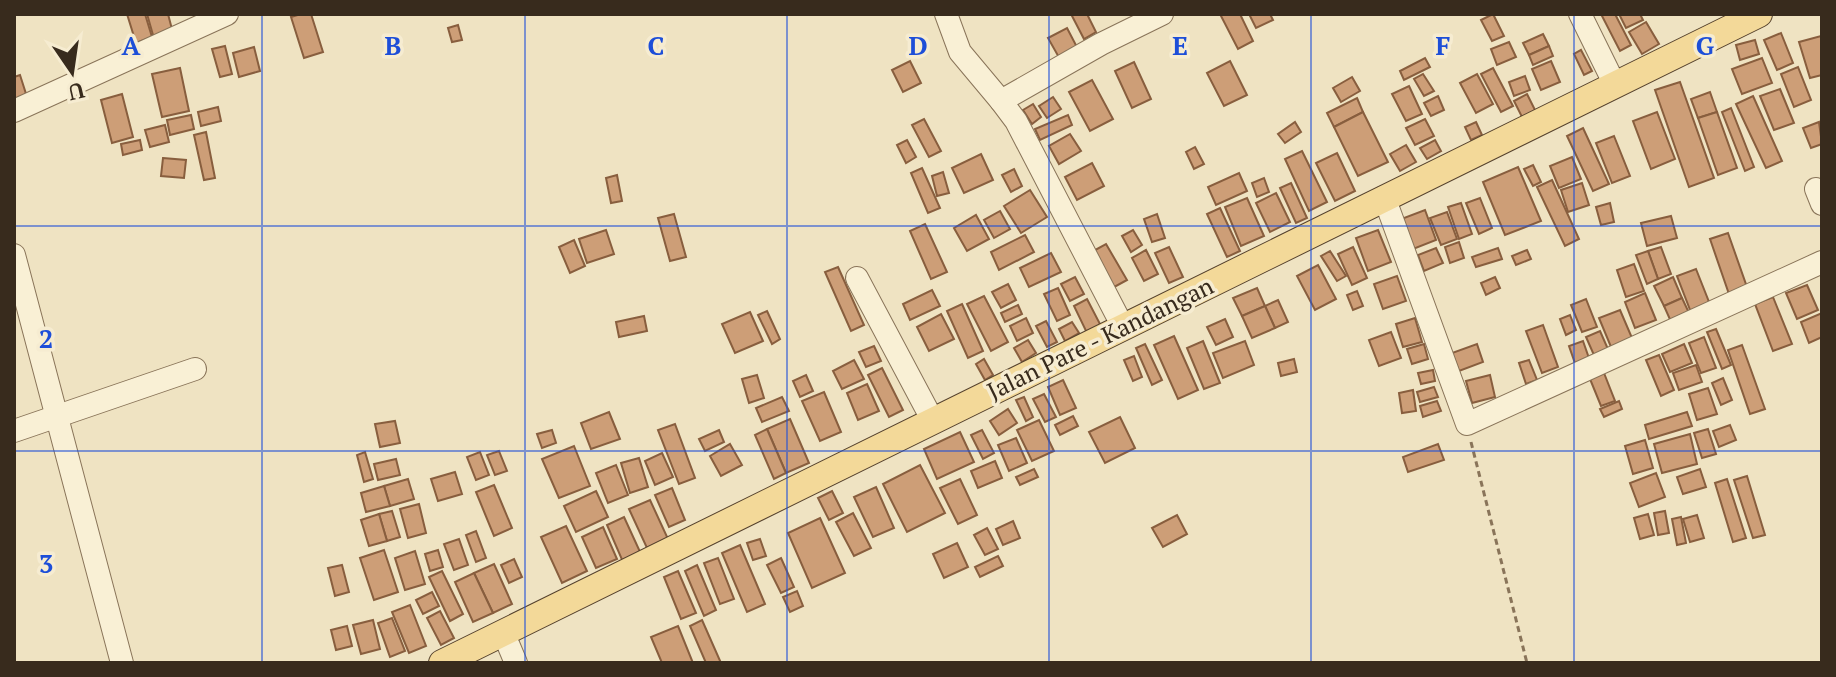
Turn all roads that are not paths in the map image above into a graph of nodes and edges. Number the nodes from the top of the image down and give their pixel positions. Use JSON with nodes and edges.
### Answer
{"nodes":[{"id":1,"x":227,"y":14,"type":"edge"},
{"id":2,"x":946,"y":14,"type":"edge"},
{"id":3,"x":1162,"y":14,"type":"edge"},
{"id":4,"x":1580,"y":14,"type":"edge"},
{"id":5,"x":1759,"y":14,"type":"edge"},
{"id":6,"x":194,"y":20,"type":"edge"},
{"id":7,"x":1615,"y":85,"type":"junction"},
{"id":8,"x":1001,"y":101,"type":"junction"},
{"id":9,"x":14,"y":111,"type":"edge"},
{"id":10,"x":1384,"y":197,"type":"junction"},
{"id":11,"x":14,"y":255,"type":"edge"},
{"id":12,"x":1822,"y":262,"type":"edge"},
{"id":13,"x":857,"y":278,"type":"dead end"},
{"id":14,"x":1123,"y":327,"type":"junction"},
{"id":15,"x":195,"y":369,"type":"dead end"},
{"id":16,"x":57,"y":418,"type":"junction"},
{"id":17,"x":933,"y":421,"type":"junction"},
{"id":18,"x":14,"y":431,"type":"edge"},
{"id":19,"x":503,"y":632,"type":"junction"},
{"id":20,"x":122,"y":663,"type":"edge"},
{"id":21,"x":442,"y":663,"type":"edge"},
{"id":22,"x":516,"y":663,"type":"edge"}],
"edges":[{"from":1,"to":6,"type":"street"},
{"from":2,"to":8,"type":"street"},
{"from":3,"to":8,"type":"street"},
{"from":4,"to":7,"type":"street"},
{"from":5,"to":7,"type":"main road","name":"Jalan Pare - Kandangan"},
{"from":6,"to":9,"type":"street"},
{"from":7,"to":10,"type":"main road","name":"Jalan Pare - Kandangan"},
{"from":8,"to":14,"type":"street"},
{"from":10,"to":12,"type":"street"},
{"from":10,"to":14,"type":"main road","name":"Jalan Pare - Kandangan"},
{"from":11,"to":16,"type":"street"},
{"from":13,"to":17,"type":"street"},
{"from":14,"to":17,"type":"main road","name":"Jalan Pare - Kandangan"},
{"from":15,"to":16,"type":"street"},
{"from":16,"to":18,"type":"street"},
{"from":16,"to":20,"type":"street"},
{"from":17,"to":19,"type":"main road","name":"Jalan Pare - Kandangan"},
{"from":19,"to":21,"type":"main road","name":"Jalan Pare - Kandangan"},
{"from":19,"to":22,"type":"street"}]}
